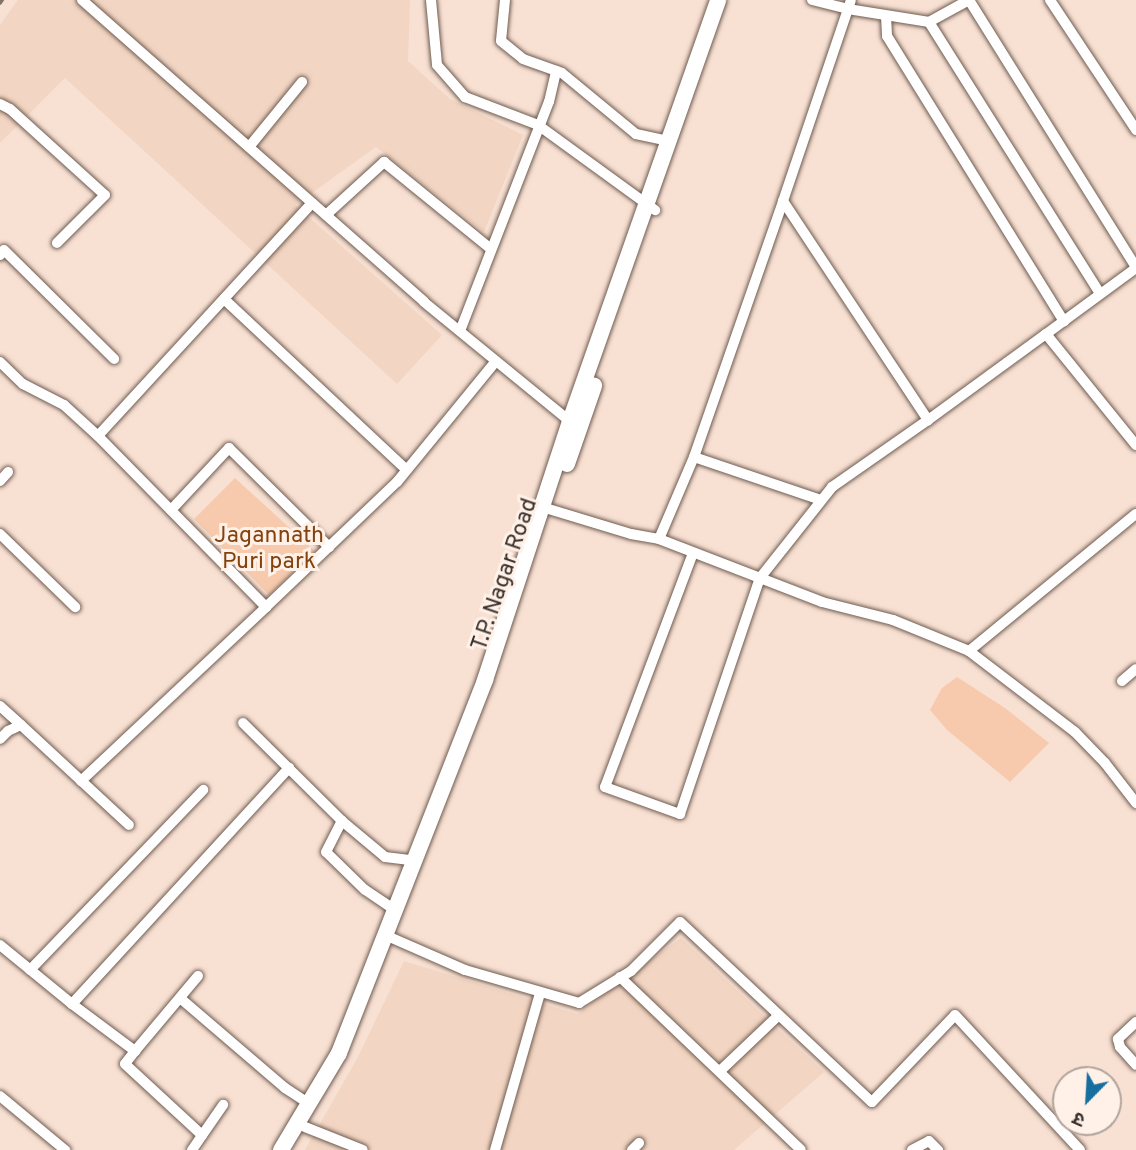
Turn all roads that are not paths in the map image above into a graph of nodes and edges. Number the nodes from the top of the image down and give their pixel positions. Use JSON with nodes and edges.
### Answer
{"nodes":[{"id":1,"x":82,"y":0,"type":"edge"},
{"id":2,"x":431,"y":0,"type":"edge"},
{"id":3,"x":505,"y":0,"type":"edge"},
{"id":4,"x":718,"y":0,"type":"edge"},
{"id":5,"x":727,"y":0,"type":"edge"},
{"id":6,"x":812,"y":0,"type":"edge"},
{"id":7,"x":969,"y":0,"type":"edge"},
{"id":8,"x":1050,"y":0,"type":"edge"},
{"id":9,"x":850,"y":5,"type":"edge"},
{"id":10,"x":886,"y":16,"type":"junction"},
{"id":11,"x":929,"y":22,"type":"junction"},
{"id":12,"x":556,"y":71,"type":"junction"},
{"id":13,"x":302,"y":82,"type":"dead end"},
{"id":14,"x":0,"y":104,"type":"edge"},
{"id":15,"x":538,"y":125,"type":"junction"},
{"id":16,"x":1136,"y":130,"type":"edge"},
{"id":17,"x":670,"y":141,"type":"junction"},
{"id":18,"x":249,"y":147,"type":"junction"},
{"id":19,"x":783,"y":201,"type":"junction"},
{"id":20,"x":312,"y":203,"type":"junction"},
{"id":21,"x":651,"y":207,"type":"junction"},
{"id":22,"x":326,"y":215,"type":"junction"},
{"id":23,"x":57,"y":243,"type":"dead end"},
{"id":24,"x":491,"y":249,"type":"junction"},
{"id":25,"x":0,"y":254,"type":"edge"},
{"id":26,"x":1136,"y":267,"type":"edge"},
{"id":27,"x":1100,"y":294,"type":"junction"},
{"id":28,"x":224,"y":299,"type":"junction"},
{"id":29,"x":1063,"y":322,"type":"junction"},
{"id":30,"x":460,"y":331,"type":"junction"},
{"id":31,"x":1046,"y":334,"type":"junction"},
{"id":32,"x":114,"y":359,"type":"dead end"},
{"id":33,"x":496,"y":360,"type":"junction"},
{"id":34,"x":0,"y":362,"type":"edge"},
{"id":35,"x":928,"y":420,"type":"junction"},
{"id":36,"x":575,"y":425,"type":"junction"},
{"id":37,"x":98,"y":436,"type":"junction"},
{"id":38,"x":1136,"y":445,"type":"edge"},
{"id":39,"x":694,"y":457,"type":"junction"},
{"id":40,"x":407,"y":470,"type":"junction"},
{"id":41,"x":8,"y":472,"type":"dead end"},
{"id":42,"x":0,"y":481,"type":"edge"},
{"id":43,"x":821,"y":500,"type":"junction"},
{"id":44,"x":547,"y":509,"type":"junction"},
{"id":45,"x":171,"y":510,"type":"junction"},
{"id":46,"x":1136,"y":514,"type":"edge"},
{"id":47,"x":0,"y":534,"type":"edge"},
{"id":48,"x":659,"y":539,"type":"junction"},
{"id":49,"x":329,"y":547,"type":"junction"},
{"id":50,"x":693,"y":553,"type":"junction"},
{"id":51,"x":760,"y":578,"type":"junction"},
{"id":52,"x":75,"y":607,"type":"dead end"},
{"id":53,"x":266,"y":607,"type":"junction"},
{"id":54,"x":969,"y":651,"type":"junction"},
{"id":55,"x":1136,"y":669,"type":"edge"},
{"id":56,"x":1122,"y":681,"type":"dead end"},
{"id":57,"x":0,"y":706,"type":"edge"},
{"id":58,"x":243,"y":723,"type":"dead end"},
{"id":59,"x":21,"y":725,"type":"junction"},
{"id":60,"x":0,"y":738,"type":"edge"},
{"id":61,"x":289,"y":768,"type":"junction"},
{"id":62,"x":81,"y":781,"type":"junction"},
{"id":63,"x":203,"y":790,"type":"dead end"},
{"id":64,"x":1136,"y":803,"type":"edge"},
{"id":65,"x":342,"y":821,"type":"junction"},
{"id":66,"x":129,"y":825,"type":"dead end"},
{"id":67,"x":415,"y":861,"type":"junction"},
{"id":68,"x":395,"y":910,"type":"junction"},
{"id":69,"x":389,"y":937,"type":"junction"},
{"id":70,"x":0,"y":945,"type":"edge"},
{"id":71,"x":30,"y":970,"type":"junction"},
{"id":72,"x":198,"y":976,"type":"dead end"},
{"id":73,"x":620,"y":977,"type":"junction"},
{"id":74,"x":540,"y":993,"type":"junction"},
{"id":75,"x":180,"y":998,"type":"junction"},
{"id":76,"x":72,"y":1004,"type":"junction"},
{"id":77,"x":779,"y":1015,"type":"junction"},
{"id":78,"x":1136,"y":1022,"type":"edge"},
{"id":79,"x":135,"y":1051,"type":"junction"},
{"id":80,"x":1136,"y":1065,"type":"edge"},
{"id":81,"x":720,"y":1071,"type":"junction"},
{"id":82,"x":0,"y":1096,"type":"edge"},
{"id":83,"x":310,"y":1104,"type":"junction"},
{"id":84,"x":223,"y":1105,"type":"dead end"},
{"id":85,"x":305,"y":1126,"type":"junction"},
{"id":86,"x":202,"y":1135,"type":"junction"},
{"id":87,"x":1072,"y":1147,"type":"edge"},
{"id":88,"x":65,"y":1150,"type":"edge"},
{"id":89,"x":192,"y":1150,"type":"edge"},
{"id":90,"x":281,"y":1150,"type":"edge"},
{"id":91,"x":292,"y":1150,"type":"edge"},
{"id":92,"x":363,"y":1150,"type":"edge"},
{"id":93,"x":495,"y":1150,"type":"edge"},
{"id":94,"x":801,"y":1150,"type":"edge"},
{"id":95,"x":912,"y":1150,"type":"edge"},
{"id":96,"x":939,"y":1150,"type":"edge"}],
"edges":[{"from":1,"to":18,"type":"street"},
{"from":2,"to":15,"type":"street"},
{"from":3,"to":12,"type":"street"},
{"from":4,"to":17,"type":"main road"},
{"from":5,"to":21,"type":"main road","name":"T.P. Nagar Road"},
{"from":6,"to":9,"type":"street"},
{"from":7,"to":11,"type":"street"},
{"from":7,"to":26,"type":"street"},
{"from":8,"to":16,"type":"street"},
{"from":9,"to":10,"type":"street"},
{"from":9,"to":19,"type":"street"},
{"from":10,"to":11,"type":"street"},
{"from":10,"to":29,"type":"street"},
{"from":11,"to":27,"type":"street"},
{"from":12,"to":15,"type":"street"},
{"from":12,"to":17,"type":"street"},
{"from":13,"to":18,"type":"street"},
{"from":14,"to":23,"type":"street"},
{"from":15,"to":21,"type":"street"},
{"from":15,"to":24,"type":"street"},
{"from":17,"to":21,"type":"main road"},
{"from":18,"to":20,"type":"street"},
{"from":19,"to":35,"type":"street"},
{"from":19,"to":39,"type":"street"},
{"from":20,"to":22,"type":"street"},
{"from":20,"to":28,"type":"street"},
{"from":21,"to":36,"type":"main road","name":"T.P. Nagar Road"},
{"from":22,"to":24,"type":"street"},
{"from":22,"to":30,"type":"street"},
{"from":24,"to":30,"type":"street"},
{"from":25,"to":32,"type":"street"},
{"from":26,"to":27,"type":"street"},
{"from":27,"to":29,"type":"street"},
{"from":28,"to":37,"type":"street"},
{"from":28,"to":40,"type":"street"},
{"from":29,"to":31,"type":"street"},
{"from":30,"to":33,"type":"street"},
{"from":31,"to":35,"type":"street"},
{"from":31,"to":38,"type":"street"},
{"from":33,"to":36,"type":"street"},
{"from":33,"to":40,"type":"street"},
{"from":34,"to":37,"type":"street"},
{"from":35,"to":43,"type":"street"},
{"from":36,"to":44,"type":"main road","name":"T.P. Nagar Road"},
{"from":37,"to":45,"type":"street"},
{"from":39,"to":43,"type":"street"},
{"from":39,"to":48,"type":"street"},
{"from":40,"to":49,"type":"street"},
{"from":41,"to":42,"type":"street"},
{"from":43,"to":51,"type":"street"},
{"from":44,"to":48,"type":"street"},
{"from":44,"to":67,"type":"main road"},
{"from":44,"to":69,"type":"main road","name":"T.P. Nagar Road"},
{"from":45,"to":49,"type":"street"},
{"from":45,"to":53,"type":"street"},
{"from":46,"to":54,"type":"street"},
{"from":47,"to":52,"type":"street"},
{"from":48,"to":50,"type":"street"},
{"from":49,"to":53,"type":"street"},
{"from":50,"to":51,"type":"street"},
{"from":50,"to":51,"type":"street"},
{"from":51,"to":54,"type":"street"},
{"from":53,"to":62,"type":"street"},
{"from":54,"to":64,"type":"street"},
{"from":55,"to":56,"type":"street"},
{"from":57,"to":59,"type":"street"},
{"from":58,"to":61,"type":"street"},
{"from":59,"to":60,"type":"street"},
{"from":59,"to":62,"type":"street"},
{"from":61,"to":65,"type":"street"},
{"from":61,"to":76,"type":"street"},
{"from":62,"to":66,"type":"street"},
{"from":63,"to":71,"type":"street"},
{"from":65,"to":67,"type":"street"},
{"from":65,"to":68,"type":"street"},
{"from":67,"to":68,"type":"main road"},
{"from":68,"to":69,"type":"main road"},
{"from":69,"to":74,"type":"street"},
{"from":69,"to":83,"type":"main road"},
{"from":69,"to":85,"type":"main road","name":"T.P. Nagar Road"},
{"from":70,"to":71,"type":"street"},
{"from":71,"to":76,"type":"street"},
{"from":72,"to":75,"type":"street"},
{"from":73,"to":74,"type":"street"},
{"from":73,"to":77,"type":"street"},
{"from":73,"to":81,"type":"street"},
{"from":74,"to":93,"type":"street"},
{"from":75,"to":79,"type":"street"},
{"from":75,"to":83,"type":"street"},
{"from":76,"to":79,"type":"street"},
{"from":77,"to":81,"type":"street"},
{"from":77,"to":87,"type":"street"},
{"from":78,"to":80,"type":"street"},
{"from":79,"to":86,"type":"street"},
{"from":81,"to":94,"type":"street"},
{"from":82,"to":88,"type":"street"},
{"from":83,"to":90,"type":"main road"},
{"from":84,"to":86,"type":"street"},
{"from":85,"to":91,"type":"main road","name":"T.P. Nagar Road"},
{"from":85,"to":92,"type":"street"},
{"from":86,"to":89,"type":"street"},
{"from":95,"to":96,"type":"street"}]}
